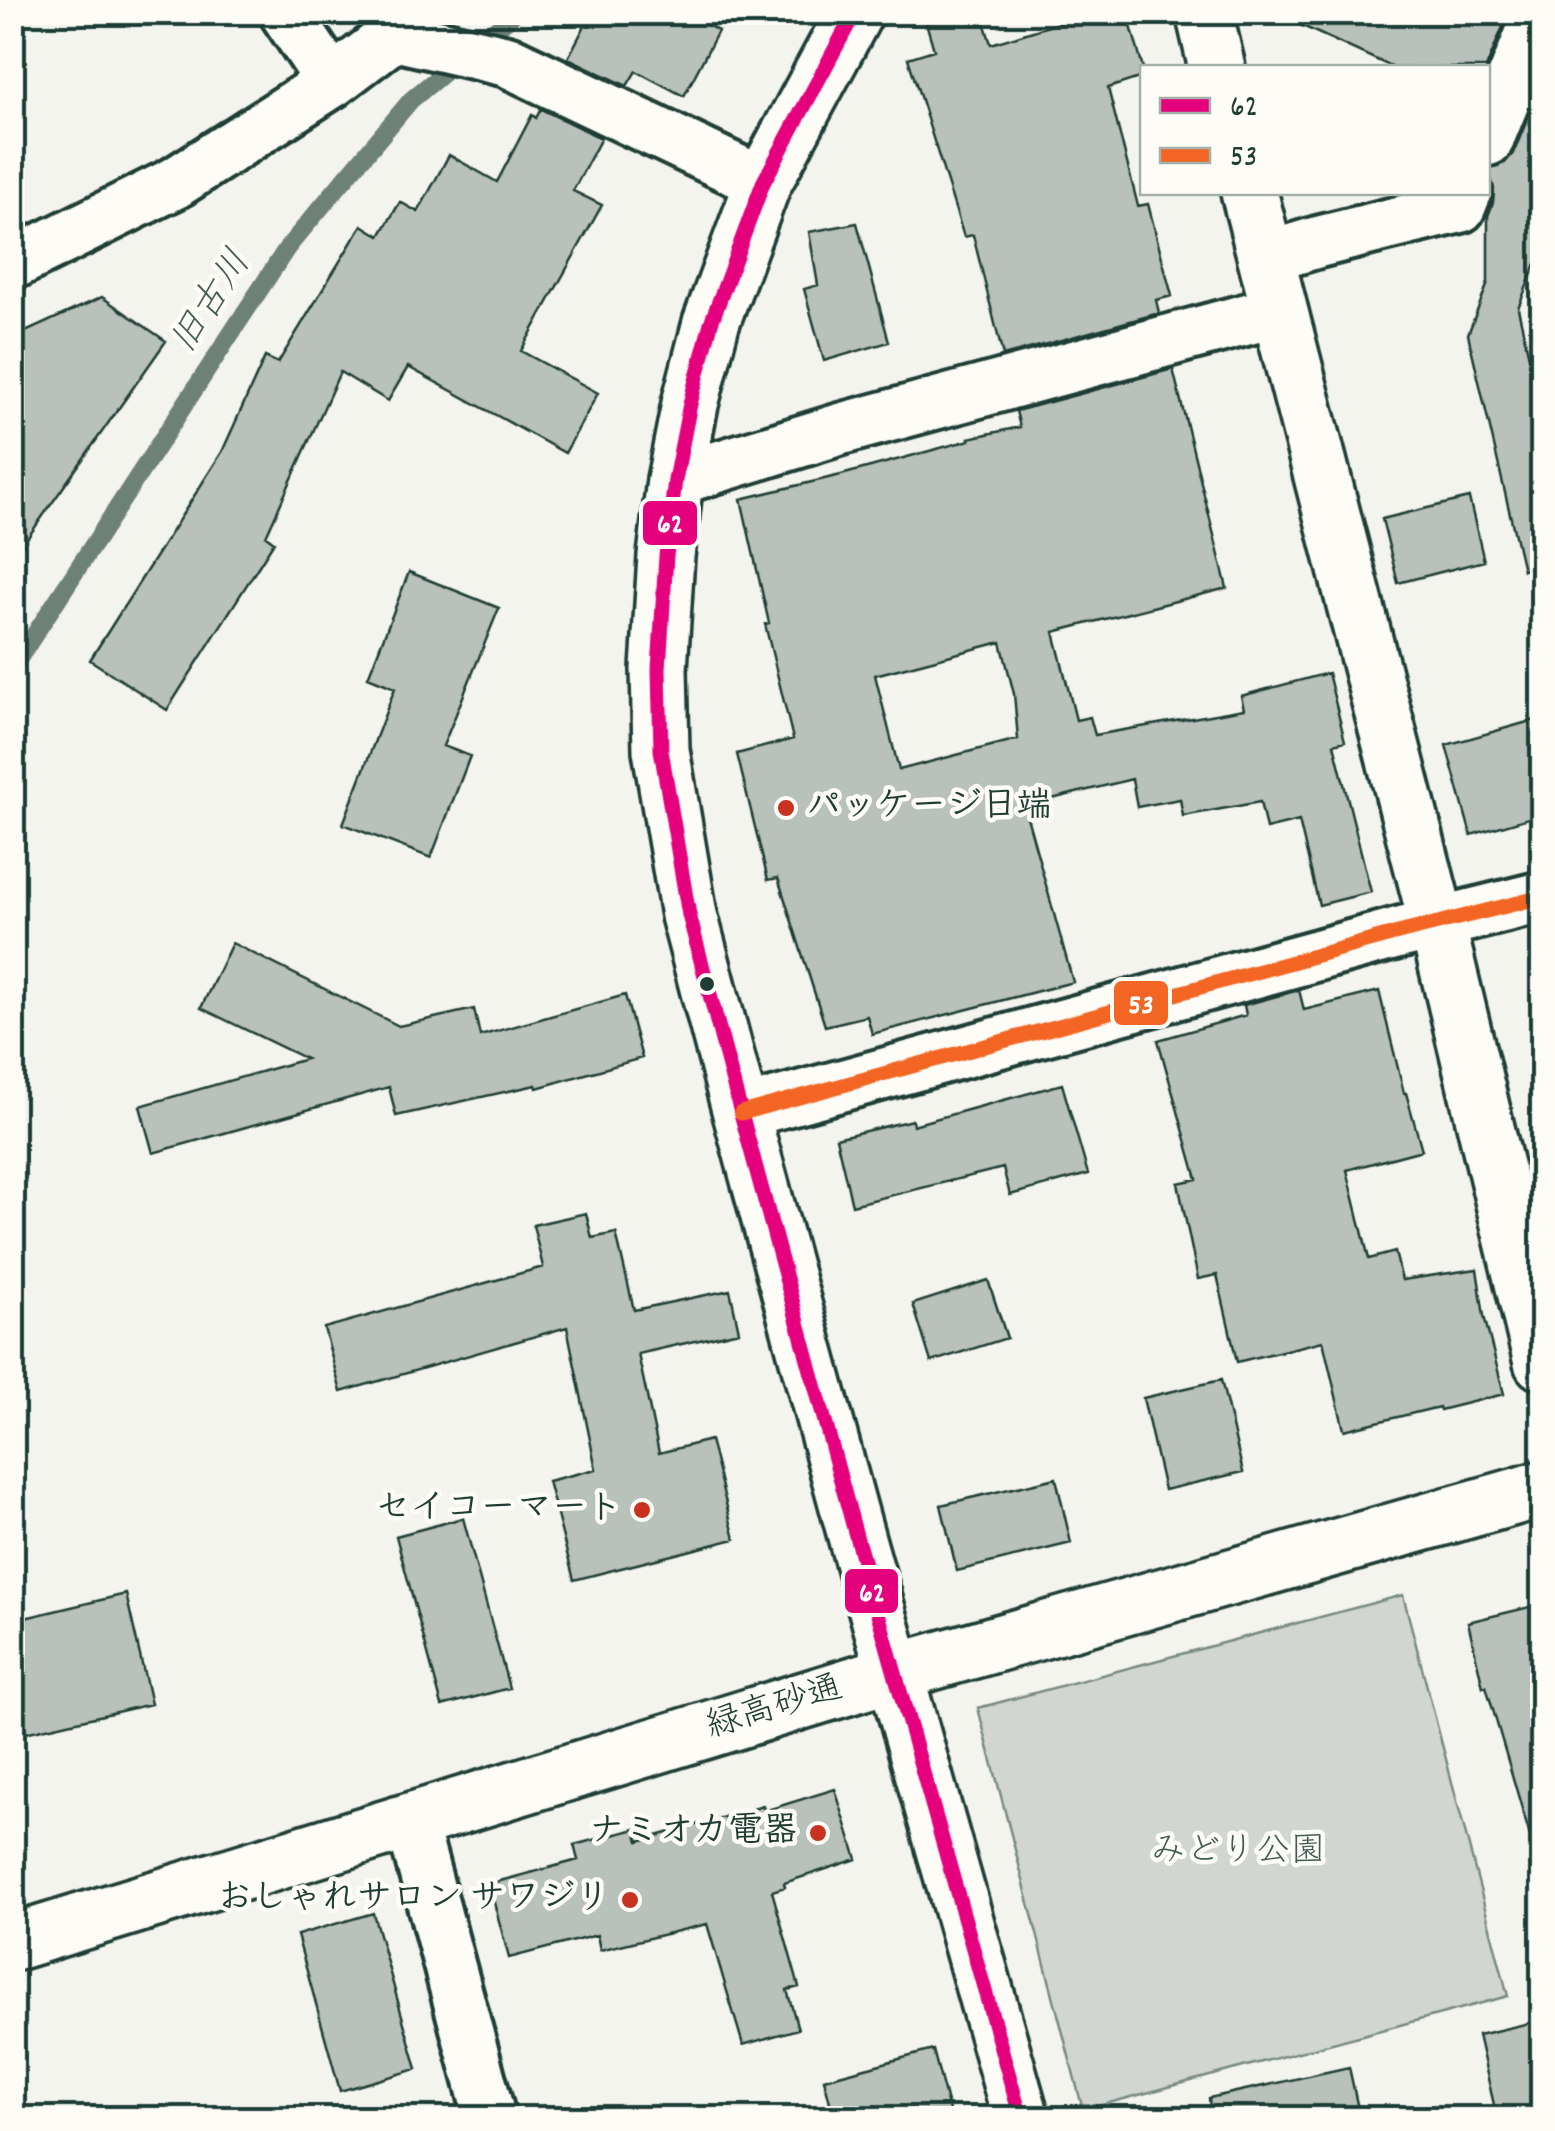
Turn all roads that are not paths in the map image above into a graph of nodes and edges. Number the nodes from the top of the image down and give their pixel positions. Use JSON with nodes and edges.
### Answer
{"nodes":[{"id":1,"x":285,"y":12,"type":"edge"},
{"id":2,"x":854,"y":12,"type":"edge"},
{"id":3,"x":1204,"y":12,"type":"edge"},
{"id":4,"x":1540,"y":12,"type":"edge"},
{"id":5,"x":409,"y":30,"type":"edge"},
{"id":6,"x":1217,"y":65,"type":"edge"},
{"id":7,"x":332,"y":82,"type":"junction"},
{"id":8,"x":1490,"y":135,"type":"edge"},
{"id":9,"x":762,"y":183,"type":"junction"},
{"id":10,"x":1249,"y":195,"type":"edge"},
{"id":11,"x":1465,"y":195,"type":"edge"},
{"id":12,"x":1265,"y":258,"type":"junction"},
{"id":13,"x":12,"y":264,"type":"edge"},
{"id":14,"x":1278,"y":311,"type":"junction"},
{"id":15,"x":675,"y":480,"type":"junction"},
{"id":16,"x":1542,"y":897,"type":"edge"},
{"id":17,"x":1437,"y":923,"type":"junction"},
{"id":18,"x":741,"y":1114,"type":"junction"},
{"id":19,"x":1542,"y":1362,"type":"edge"},
{"id":20,"x":1542,"y":1488,"type":"edge"},
{"id":21,"x":896,"y":1672,"type":"junction"},
{"id":22,"x":412,"y":1822,"type":"junction"},
{"id":23,"x":12,"y":1943,"type":"edge"},
{"id":24,"x":490,"y":2118,"type":"edge"},
{"id":25,"x":1021,"y":2118,"type":"edge"}],
"edges":[{"from":1,"to":7,"type":"street"},
{"from":2,"to":9,"type":"street"},
{"from":3,"to":6,"type":"street"},
{"from":4,"to":8,"type":"street"},
{"from":5,"to":7,"type":"street"},
{"from":5,"to":9,"type":"street"},
{"from":7,"to":13,"type":"street"},
{"from":9,"to":15,"type":"street"},
{"from":10,"to":12,"type":"street"},
{"from":11,"to":12,"type":"street"},
{"from":12,"to":14,"type":"street"},
{"from":14,"to":15,"type":"street"},
{"from":14,"to":17,"type":"street"},
{"from":15,"to":18,"type":"street"},
{"from":16,"to":17,"type":"street"},
{"from":17,"to":18,"type":"street"},
{"from":17,"to":19,"type":"street"},
{"from":18,"to":21,"type":"street"},
{"from":20,"to":21,"type":"street","name":"緑高砂通"},
{"from":21,"to":22,"type":"street","name":"緑高砂通"},
{"from":21,"to":25,"type":"street"},
{"from":22,"to":23,"type":"street","name":"緑高砂通"},
{"from":22,"to":24,"type":"street"}]}
